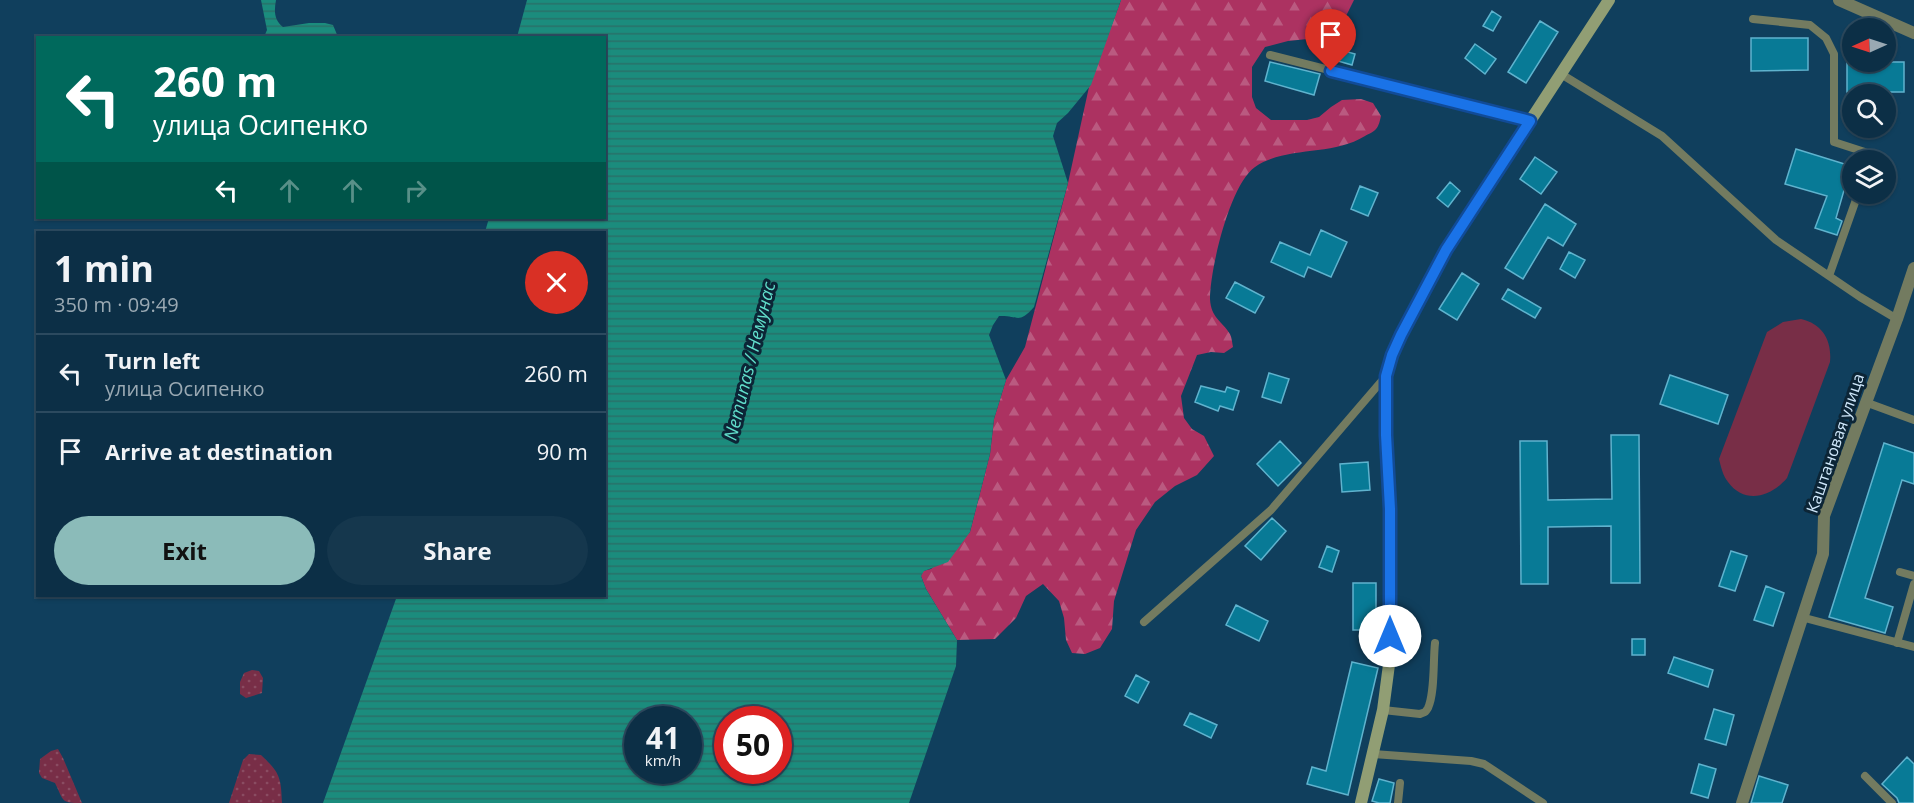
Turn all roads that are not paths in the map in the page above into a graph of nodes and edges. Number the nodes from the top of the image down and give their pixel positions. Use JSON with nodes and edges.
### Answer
{"nodes":[{"id":1,"x":1610,"y":0,"type":"edge"},
{"id":2,"x":1839,"y":0,"type":"edge"},
{"id":3,"x":1753,"y":19,"type":"dead end"},
{"id":4,"x":1914,"y":33,"type":"edge"},
{"id":5,"x":1270,"y":55,"type":"dead end"},
{"id":6,"x":1561,"y":74,"type":"junction"},
{"id":7,"x":1530,"y":121,"type":"junction"},
{"id":8,"x":1859,"y":150,"type":"edge"},
{"id":9,"x":1854,"y":204,"type":"edge"},
{"id":10,"x":1914,"y":268,"type":"edge"},
{"id":11,"x":1829,"y":276,"type":"junction"},
{"id":12,"x":1897,"y":320,"type":"junction"},
{"id":13,"x":1386,"y":376,"type":"junction"},
{"id":14,"x":1865,"y":402,"type":"junction"},
{"id":15,"x":1914,"y":420,"type":"edge"},
{"id":16,"x":1900,"y":572,"type":"dead end"},
{"id":17,"x":1914,"y":576,"type":"edge"},
{"id":18,"x":1914,"y":584,"type":"edge"},
{"id":19,"x":1802,"y":617,"type":"junction"},
{"id":20,"x":1144,"y":622,"type":"dead end"},
{"id":21,"x":1435,"y":643,"type":"dead end"},
{"id":22,"x":1897,"y":643,"type":"junction"},
{"id":23,"x":1914,"y":647,"type":"edge"},
{"id":24,"x":1383,"y":710,"type":"junction"},
{"id":25,"x":1373,"y":754,"type":"junction"},
{"id":26,"x":1865,"y":776,"type":"dead end"},
{"id":27,"x":1400,"y":783,"type":"dead end"},
{"id":28,"x":1361,"y":803,"type":"edge"},
{"id":29,"x":1398,"y":803,"type":"edge"},
{"id":30,"x":1543,"y":803,"type":"edge"},
{"id":31,"x":1742,"y":803,"type":"edge"},
{"id":32,"x":1892,"y":803,"type":"edge"}],
"edges":[{"from":1,"to":6,"type":"main road"},
{"from":2,"to":4,"type":"street"},
{"from":3,"to":8,"type":"lane"},
{"from":5,"to":7,"type":"lane"},
{"from":6,"to":7,"type":"main road"},
{"from":6,"to":11,"type":"lane"},
{"from":7,"to":13,"type":"main road"},
{"from":9,"to":11,"type":"lane"},
{"from":10,"to":12,"type":"street","name":"Каштановая улица"},
{"from":11,"to":12,"type":"lane"},
{"from":12,"to":14,"type":"street","name":"Каштановая улица"},
{"from":13,"to":20,"type":"lane"},
{"from":13,"to":24,"type":"main road"},
{"from":14,"to":15,"type":"lane"},
{"from":14,"to":19,"type":"street","name":"Каштановая улица"},
{"from":16,"to":17,"type":"lane"},
{"from":18,"to":22,"type":"lane"},
{"from":19,"to":22,"type":"lane"},
{"from":19,"to":31,"type":"street","name":"Каштановая улица"},
{"from":21,"to":24,"type":"lane"},
{"from":22,"to":23,"type":"lane"},
{"from":24,"to":25,"type":"main road"},
{"from":25,"to":28,"type":"main road"},
{"from":25,"to":30,"type":"lane"},
{"from":26,"to":32,"type":"lane"},
{"from":27,"to":29,"type":"lane"}]}
